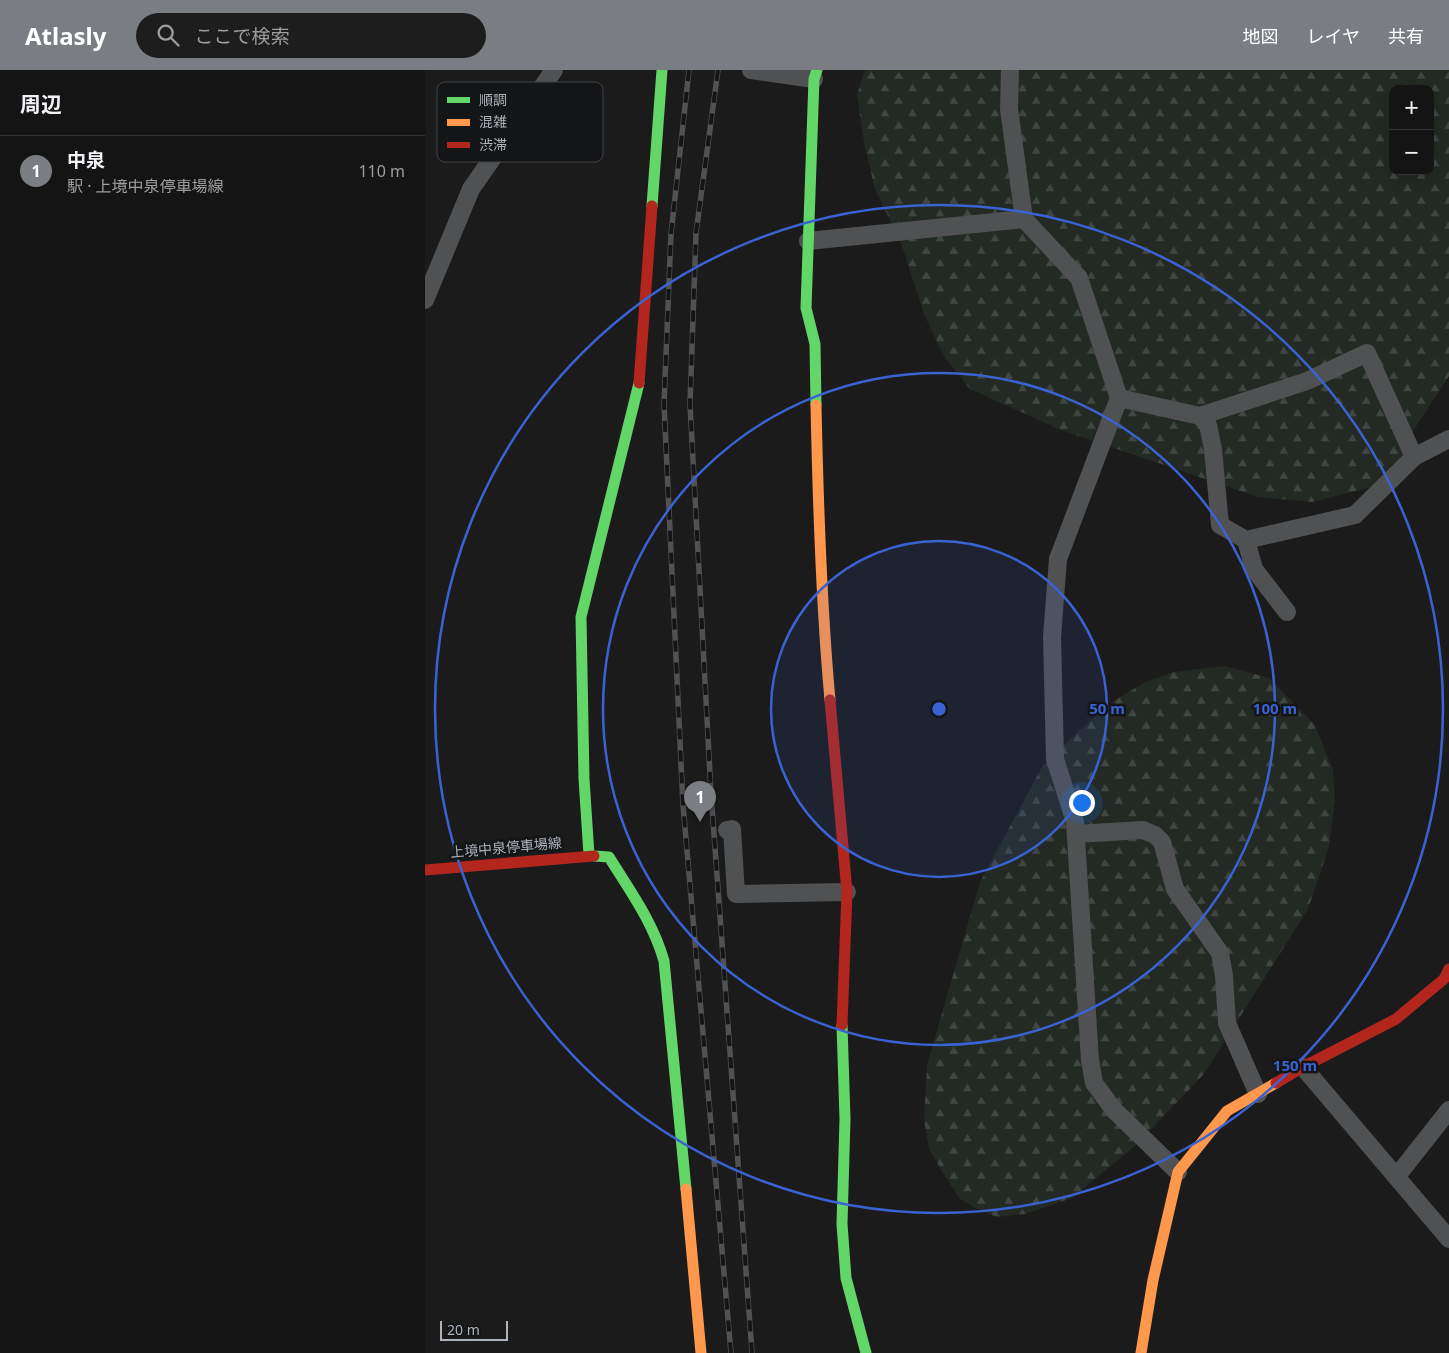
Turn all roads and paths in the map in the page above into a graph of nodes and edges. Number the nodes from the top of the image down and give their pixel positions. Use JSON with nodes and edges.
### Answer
{"nodes":[{"id":1,"x":554,"y":70,"type":"edge"},
{"id":2,"x":662,"y":70,"type":"edge"},
{"id":3,"x":751,"y":70,"type":"edge"},
{"id":4,"x":1010,"y":70,"type":"edge"},
{"id":5,"x":816,"y":75,"type":"edge"},
{"id":6,"x":546,"y":82,"type":"edge"},
{"id":7,"x":490,"y":162,"type":"edge"},
{"id":8,"x":1024,"y":219,"type":"junction"},
{"id":9,"x":808,"y":241,"type":"junction"},
{"id":10,"x":425,"y":300,"type":"edge"},
{"id":11,"x":1119,"y":398,"type":"junction"},
{"id":12,"x":1200,"y":416,"type":"junction"},
{"id":13,"x":1449,"y":439,"type":"edge"},
{"id":14,"x":1414,"y":457,"type":"junction"},
{"id":15,"x":1247,"y":540,"type":"junction"},
{"id":16,"x":1287,"y":612,"type":"dead end"},
{"id":17,"x":727,"y":830,"type":"dead end"},
{"id":18,"x":1076,"y":834,"type":"junction"},
{"id":19,"x":589,"y":855,"type":"junction"},
{"id":20,"x":425,"y":870,"type":"edge"},
{"id":21,"x":847,"y":892,"type":"junction"},
{"id":22,"x":1449,"y":969,"type":"edge"},
{"id":23,"x":1303,"y":1067,"type":"junction"},
{"id":24,"x":1258,"y":1094,"type":"junction"},
{"id":25,"x":1449,"y":1110,"type":"edge"},
{"id":26,"x":1178,"y":1172,"type":"junction"},
{"id":27,"x":1397,"y":1176,"type":"junction"},
{"id":28,"x":1449,"y":1239,"type":"edge"},
{"id":29,"x":701,"y":1353,"type":"edge"},
{"id":30,"x":866,"y":1353,"type":"edge"},
{"id":31,"x":1141,"y":1353,"type":"edge"}],
"edges":[{"from":1,"to":6,"type":"street"},
{"from":2,"to":19,"type":"street"},
{"from":3,"to":5,"type":"street"},
{"from":4,"to":8,"type":"street"},
{"from":5,"to":9,"type":"street"},
{"from":7,"to":10,"type":"street"},
{"from":8,"to":9,"type":"street"},
{"from":8,"to":11,"type":"street"},
{"from":9,"to":21,"type":"street"},
{"from":11,"to":12,"type":"street"},
{"from":11,"to":18,"type":"street"},
{"from":12,"to":14,"type":"street"},
{"from":12,"to":15,"type":"street"},
{"from":13,"to":14,"type":"street"},
{"from":14,"to":15,"type":"street"},
{"from":15,"to":16,"type":"street"},
{"from":17,"to":21,"type":"street"},
{"from":18,"to":24,"type":"street"},
{"from":18,"to":26,"type":"street"},
{"from":19,"to":20,"type":"street","name":"上境中泉停車場線"},
{"from":19,"to":29,"type":"street","name":"上境中泉停車場線"},
{"from":21,"to":30,"type":"street"},
{"from":22,"to":23,"type":"street"},
{"from":23,"to":24,"type":"street"},
{"from":23,"to":27,"type":"street"},
{"from":24,"to":26,"type":"street"},
{"from":25,"to":27,"type":"street"},
{"from":26,"to":31,"type":"street"},
{"from":27,"to":28,"type":"street"}]}
